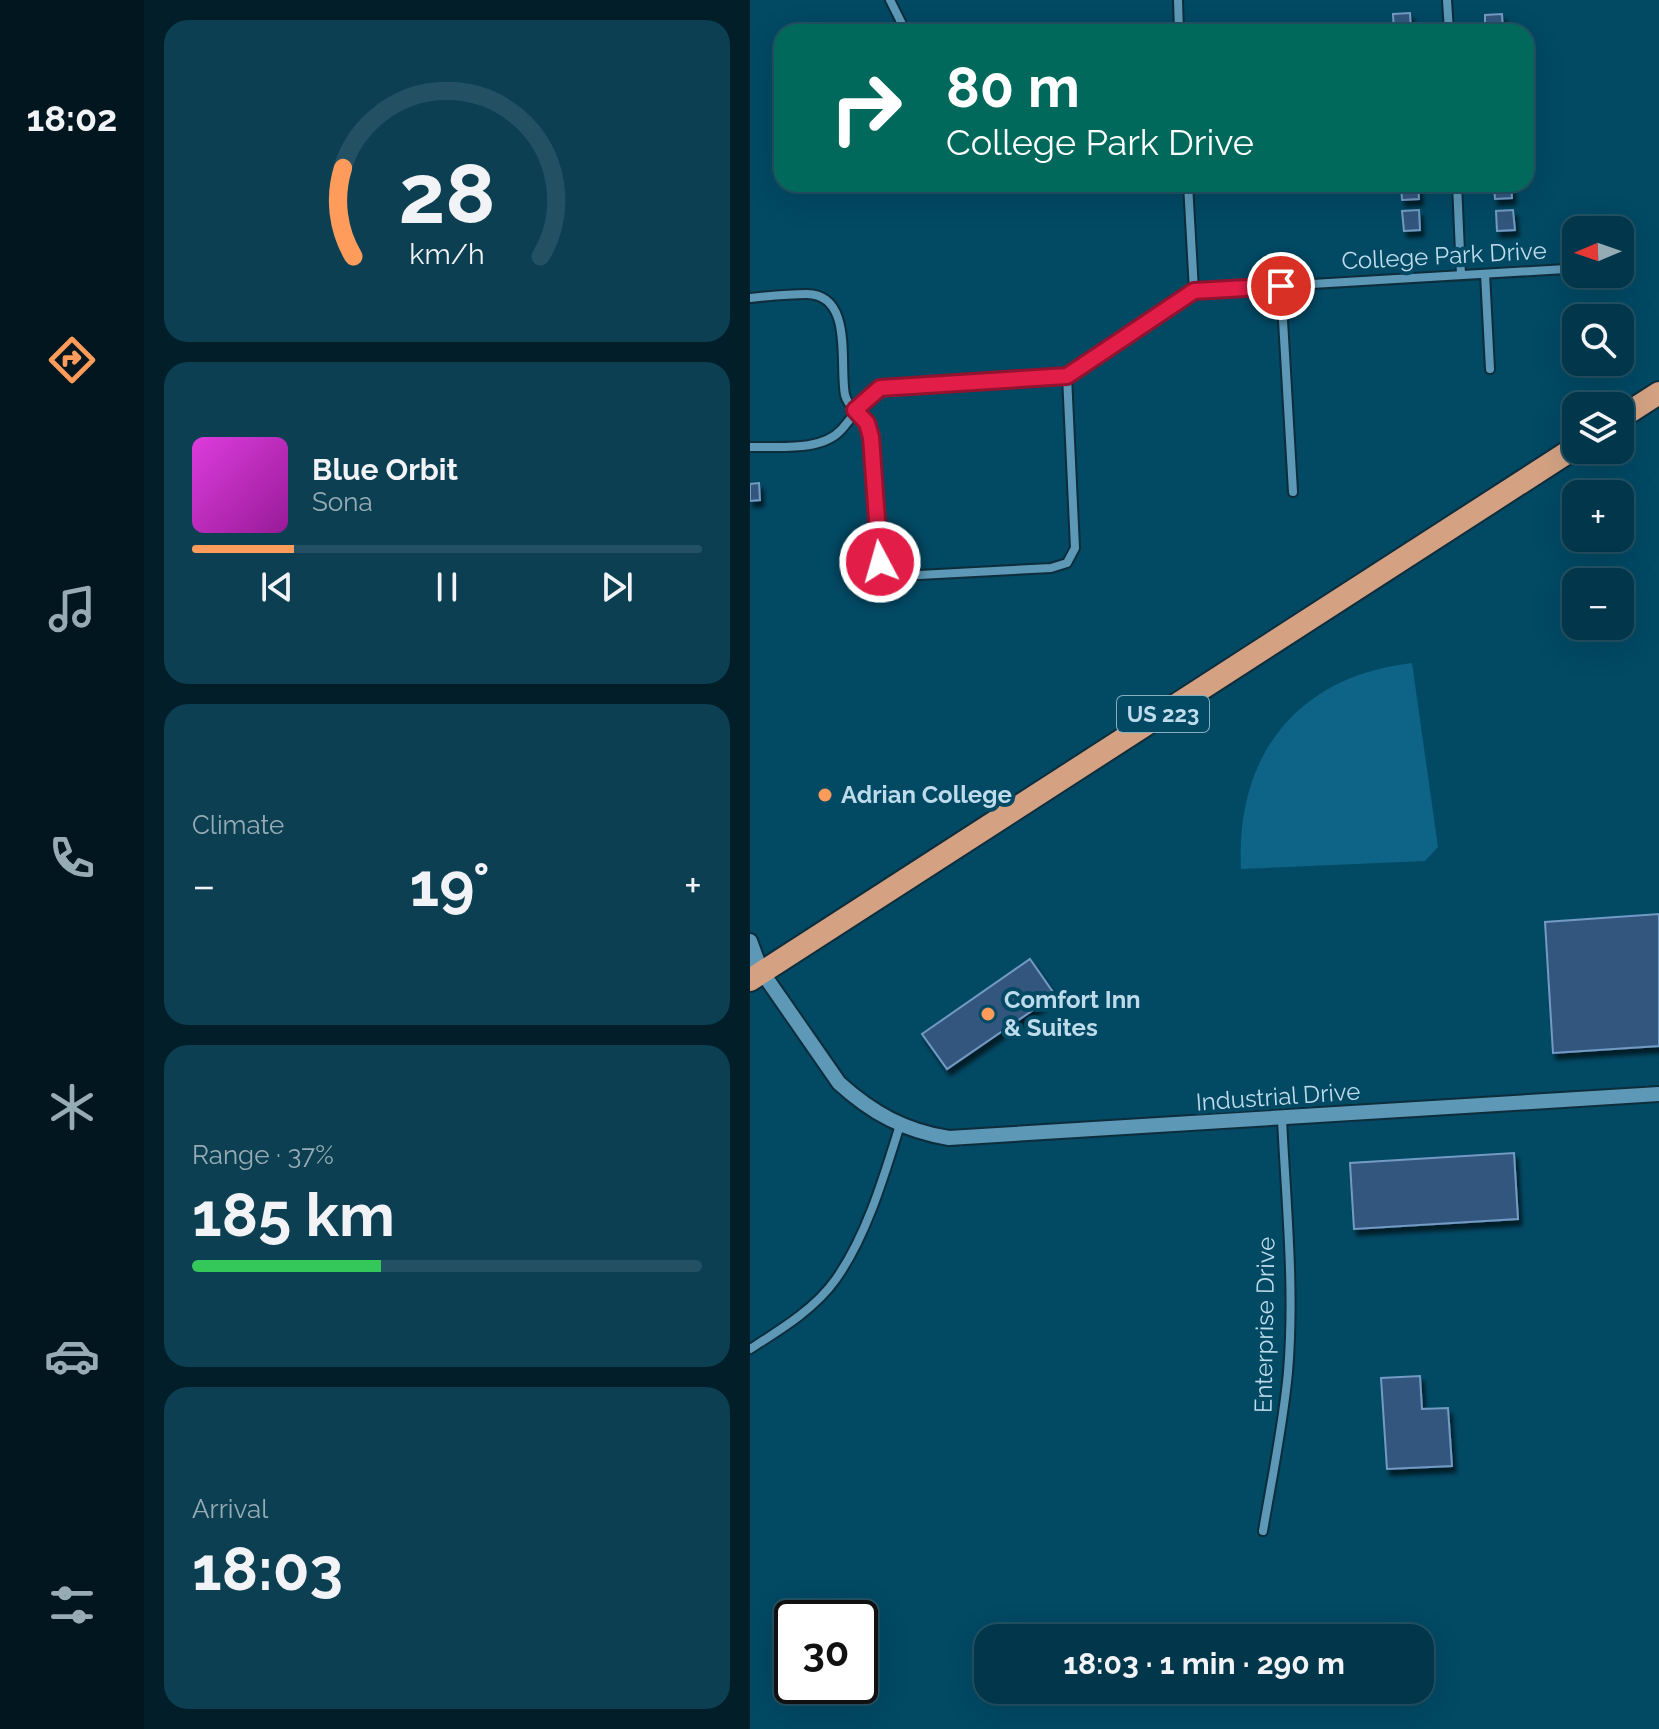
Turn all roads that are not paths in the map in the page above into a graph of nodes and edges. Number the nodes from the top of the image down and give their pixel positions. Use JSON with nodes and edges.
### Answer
{"nodes":[{"id":1,"x":890,"y":0,"type":"edge"},
{"id":2,"x":1178,"y":0,"type":"edge"},
{"id":3,"x":1447,"y":0,"type":"edge"},
{"id":4,"x":902,"y":24,"type":"edge"},
{"id":5,"x":1179,"y":24,"type":"edge"},
{"id":6,"x":1448,"y":24,"type":"edge"},
{"id":7,"x":1188,"y":192,"type":"edge"},
{"id":8,"x":1457,"y":192,"type":"edge"},
{"id":9,"x":1562,"y":269,"type":"edge"},
{"id":10,"x":1485,"y":274,"type":"junction"},
{"id":11,"x":1461,"y":275,"type":"junction"},
{"id":12,"x":1281,"y":286,"type":"junction"},
{"id":13,"x":1194,"y":291,"type":"junction"},
{"id":14,"x":750,"y":298,"type":"edge"},
{"id":15,"x":1490,"y":369,"type":"dead end"},
{"id":16,"x":1067,"y":376,"type":"junction"},
{"id":17,"x":1659,"y":393,"type":"edge"},
{"id":18,"x":1634,"y":409,"type":"edge"},
{"id":19,"x":855,"y":410,"type":"junction"},
{"id":20,"x":750,"y":447,"type":"edge"},
{"id":21,"x":1562,"y":456,"type":"edge"},
{"id":22,"x":1293,"y":492,"type":"dead end"},
{"id":23,"x":750,"y":941,"type":"edge"},
{"id":24,"x":754,"y":971,"type":"edge"},
{"id":25,"x":1659,"y":1094,"type":"edge"},
{"id":26,"x":1282,"y":1119,"type":"junction"},
{"id":27,"x":900,"y":1125,"type":"junction"},
{"id":28,"x":750,"y":1349,"type":"edge"},
{"id":29,"x":1263,"y":1531,"type":"dead end"}],
"edges":[{"from":1,"to":4,"type":"street"},
{"from":2,"to":5,"type":"street"},
{"from":3,"to":6,"type":"street"},
{"from":7,"to":13,"type":"street"},
{"from":8,"to":11,"type":"street"},
{"from":9,"to":10,"type":"street","name":"College Park Drive"},
{"from":10,"to":11,"type":"street","name":"College Park Drive"},
{"from":10,"to":15,"type":"street"},
{"from":11,"to":12,"type":"street","name":"College Park Drive"},
{"from":12,"to":13,"type":"street","name":"College Park Drive"},
{"from":12,"to":22,"type":"street"},
{"from":13,"to":16,"type":"street"},
{"from":14,"to":19,"type":"street"},
{"from":16,"to":19,"type":"street"},
{"from":16,"to":19,"type":"street"},
{"from":17,"to":18,"type":"highway"},
{"from":19,"to":20,"type":"street"},
{"from":21,"to":24,"type":"highway","number":"US 223"},
{"from":23,"to":24,"type":"street","name":"Industrial Drive"},
{"from":24,"to":27,"type":"street","name":"Industrial Drive"},
{"from":25,"to":26,"type":"street","name":"Industrial Drive"},
{"from":26,"to":27,"type":"street","name":"Industrial Drive"},
{"from":26,"to":29,"type":"street","name":"Enterprise Drive"},
{"from":27,"to":28,"type":"street"}]}
